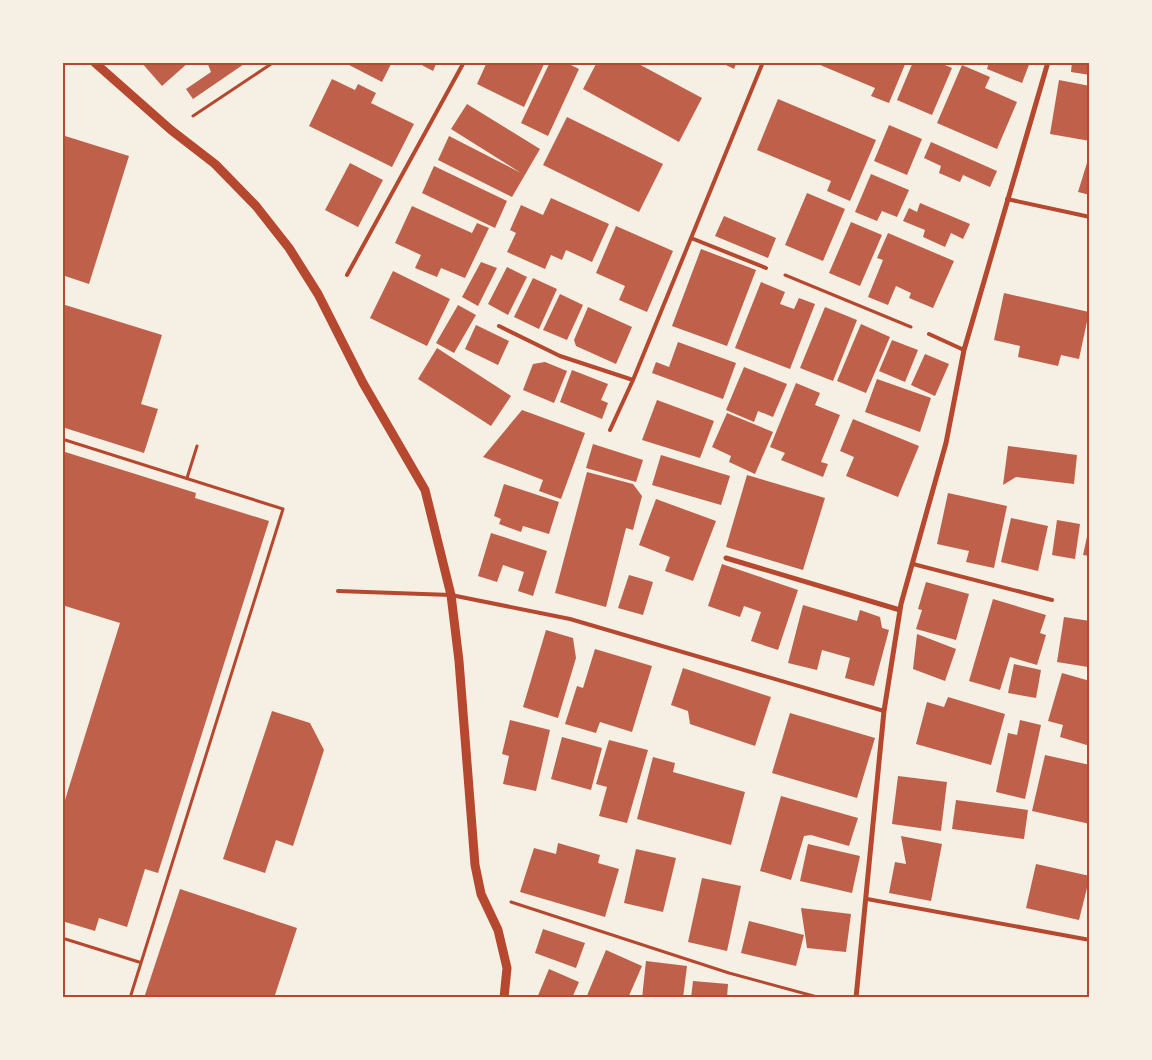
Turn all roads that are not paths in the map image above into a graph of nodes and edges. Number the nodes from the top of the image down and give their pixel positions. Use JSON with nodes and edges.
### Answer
{"nodes":[{"id":1,"x":94,"y":62,"type":"edge"},
{"id":2,"x":464,"y":62,"type":"edge"},
{"id":3,"x":763,"y":62,"type":"edge"},
{"id":4,"x":1048,"y":62,"type":"edge"},
{"id":5,"x":1007,"y":199,"type":"junction"},
{"id":6,"x":1090,"y":217,"type":"edge"},
{"id":7,"x":691,"y":238,"type":"junction"},
{"id":8,"x":766,"y":268,"type":"road end"},
{"id":9,"x":347,"y":275,"type":"dead end"},
{"id":10,"x":499,"y":326,"type":"dead end"},
{"id":11,"x":929,"y":334,"type":"road end"},
{"id":12,"x":964,"y":350,"type":"junction"},
{"id":13,"x":633,"y":380,"type":"junction"},
{"id":14,"x":610,"y":430,"type":"dead end"},
{"id":15,"x":726,"y":558,"type":"dead end"},
{"id":16,"x":913,"y":564,"type":"junction"},
{"id":17,"x":338,"y":591,"type":"dead end"},
{"id":18,"x":450,"y":595,"type":"junction"},
{"id":19,"x":1052,"y":600,"type":"dead end"},
{"id":20,"x":900,"y":610,"type":"junction"},
{"id":21,"x":884,"y":711,"type":"junction"},
{"id":22,"x":867,"y":899,"type":"junction"},
{"id":23,"x":1090,"y":940,"type":"edge"},
{"id":24,"x":504,"y":998,"type":"edge"},
{"id":25,"x":856,"y":998,"type":"edge"}],
"edges":[{"from":1,"to":18,"type":"street"},
{"from":2,"to":9,"type":"lane"},
{"from":3,"to":7,"type":"lane"},
{"from":4,"to":5,"type":"street"},
{"from":5,"to":6,"type":"lane"},
{"from":5,"to":12,"type":"street"},
{"from":7,"to":8,"type":"lane"},
{"from":7,"to":13,"type":"lane"},
{"from":10,"to":13,"type":"lane"},
{"from":11,"to":12,"type":"lane"},
{"from":12,"to":16,"type":"street"},
{"from":13,"to":14,"type":"lane"},
{"from":15,"to":20,"type":"street"},
{"from":16,"to":19,"type":"lane"},
{"from":16,"to":20,"type":"street"},
{"from":17,"to":18,"type":"lane"},
{"from":18,"to":21,"type":"lane"},
{"from":18,"to":24,"type":"street"},
{"from":20,"to":21,"type":"street"},
{"from":21,"to":22,"type":"street"},
{"from":22,"to":23,"type":"lane"},
{"from":22,"to":25,"type":"street"}]}
